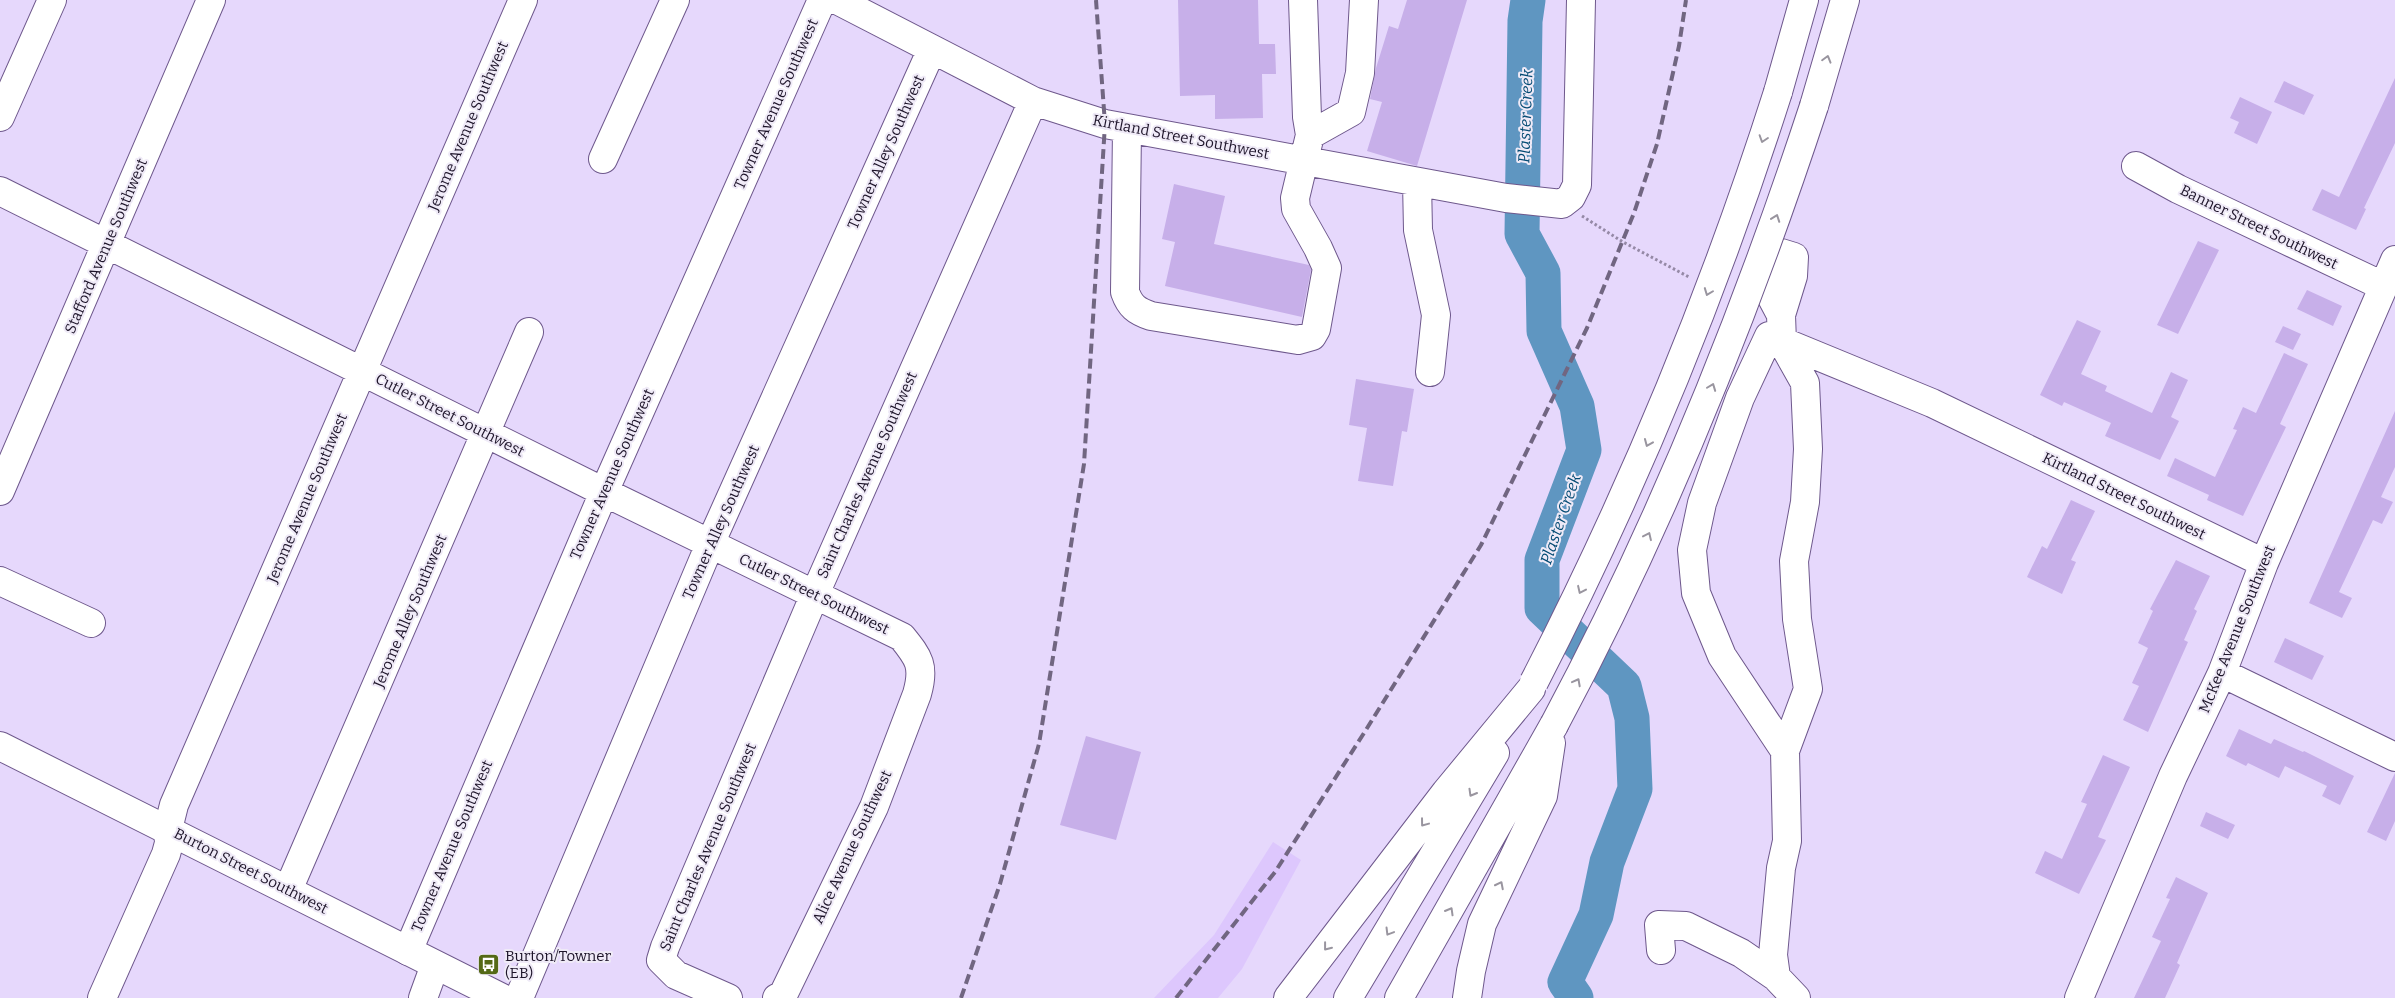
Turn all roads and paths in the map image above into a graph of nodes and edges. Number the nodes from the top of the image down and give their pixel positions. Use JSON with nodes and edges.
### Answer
{"nodes":[{"id":1,"x":52,"y":0,"type":"edge"},
{"id":2,"x":211,"y":0,"type":"edge"},
{"id":3,"x":523,"y":0,"type":"edge"},
{"id":4,"x":675,"y":0,"type":"edge"},
{"id":5,"x":822,"y":0,"type":"edge"},
{"id":6,"x":838,"y":0,"type":"edge"},
{"id":7,"x":1303,"y":0,"type":"edge"},
{"id":8,"x":1364,"y":0,"type":"edge"},
{"id":9,"x":1581,"y":0,"type":"edge"},
{"id":10,"x":1804,"y":0,"type":"edge"},
{"id":11,"x":1845,"y":0,"type":"edge"},
{"id":12,"x":932,"y":49,"type":"junction"},
{"id":13,"x":1032,"y":101,"type":"junction"},
{"id":14,"x":0,"y":117,"type":"edge"},
{"id":15,"x":1127,"y":129,"type":"junction"},
{"id":16,"x":1306,"y":148,"type":"junction"},
{"id":17,"x":603,"y":159,"type":"dead end"},
{"id":18,"x":2136,"y":166,"type":"dead end"},
{"id":19,"x":1417,"y":182,"type":"junction"},
{"id":20,"x":0,"y":191,"type":"edge"},
{"id":21,"x":1555,"y":204,"type":"junction"},
{"id":22,"x":108,"y":244,"type":"junction"},
{"id":23,"x":2395,"y":260,"type":"edge"},
{"id":24,"x":1697,"y":282,"type":"dead end"},
{"id":25,"x":2383,"y":286,"type":"junction"},
{"id":26,"x":1781,"y":315,"type":"dead end"},
{"id":27,"x":529,"y":332,"type":"dead end"},
{"id":28,"x":1782,"y":342,"type":"junction"},
{"id":29,"x":362,"y":371,"type":"junction"},
{"id":30,"x":1430,"y":372,"type":"dead end"},
{"id":31,"x":485,"y":433,"type":"junction"},
{"id":32,"x":0,"y":491,"type":"edge"},
{"id":33,"x":604,"y":492,"type":"junction"},
{"id":34,"x":710,"y":544,"type":"junction"},
{"id":35,"x":2264,"y":563,"type":"junction"},
{"id":36,"x":0,"y":581,"type":"edge"},
{"id":37,"x":814,"y":594,"type":"junction"},
{"id":38,"x":90,"y":623,"type":"dead end"},
{"id":39,"x":902,"y":637,"type":"joint"},
{"id":40,"x":2222,"y":673,"type":"junction"},
{"id":41,"x":1532,"y":685,"type":"junction"},
{"id":42,"x":1554,"y":725,"type":"junction"},
{"id":43,"x":0,"y":746,"type":"edge"},
{"id":44,"x":1784,"y":751,"type":"junction"},
{"id":45,"x":2395,"y":757,"type":"edge"},
{"id":46,"x":168,"y":829,"type":"junction"},
{"id":47,"x":288,"y":890,"type":"junction"},
{"id":48,"x":1661,"y":950,"type":"dead end"},
{"id":49,"x":408,"y":951,"type":"junction"},
{"id":50,"x":434,"y":965,"type":"junction"},
{"id":51,"x":1776,"y":977,"type":"junction"},
{"id":52,"x":720,"y":995,"type":"edge"},
{"id":53,"x":102,"y":998,"type":"edge"},
{"id":54,"x":423,"y":998,"type":"edge"},
{"id":55,"x":502,"y":998,"type":"edge"},
{"id":56,"x":519,"y":998,"type":"edge"},
{"id":57,"x":777,"y":998,"type":"edge"},
{"id":58,"x":1288,"y":998,"type":"edge"},
{"id":59,"x":1348,"y":998,"type":"edge"},
{"id":60,"x":1399,"y":998,"type":"edge"},
{"id":61,"x":1467,"y":998,"type":"edge"},
{"id":62,"x":1796,"y":998,"type":"edge"},
{"id":63,"x":2079,"y":998,"type":"edge"}],
"edges":[{"from":1,"to":14,"type":"main road"},
{"from":2,"to":22,"type":"main road","name":"Stafford Avenue Southwest"},
{"from":3,"to":29,"type":"main road","name":"Jerome Avenue Southwest"},
{"from":4,"to":17,"type":"main road"},
{"from":5,"to":33,"type":"main road","name":"Towner Avenue Southwest"},
{"from":6,"to":12,"type":"main road","name":"Kirtland Street Southwest"},
{"from":7,"to":16,"type":"main road"},
{"from":8,"to":16,"type":"main road"},
{"from":9,"to":21,"type":"main road"},
{"from":10,"to":41,"type":"main road","one_way":true,"bridge":true},
{"from":42,"to":11,"type":"main road","one_way":true,"bridge":true},
{"from":12,"to":13,"type":"main road","name":"Kirtland Street Southwest"},
{"from":12,"to":34,"type":"main road","name":"Towner Alley Southwest"},
{"from":13,"to":15,"type":"main road","name":"Kirtland Street Southwest"},
{"from":13,"to":37,"type":"main road","name":"Saint Charles Avenue Southwest"},
{"from":15,"to":16,"type":"main road","name":"Kirtland Street Southwest"},
{"from":15,"to":16,"type":"main road"},
{"from":16,"to":19,"type":"main road","name":"Kirtland Street Southwest"},
{"from":18,"to":25,"type":"main road","name":"Banner Street Southwest"},
{"from":19,"to":21,"type":"main road","name":"Kirtland Street Southwest"},
{"from":19,"to":30,"type":"main road"},
{"from":20,"to":22,"type":"main road","name":"Cutler Street Southwest"},
{"from":21,"to":24,"type":"path"},
{"from":22,"to":29,"type":"main road","name":"Cutler Street Southwest"},
{"from":22,"to":32,"type":"main road","name":"Stafford Avenue Southwest"},
{"from":23,"to":25,"type":"main road","name":"McKee Avenue Southwest"},
{"from":25,"to":35,"type":"main road","name":"McKee Avenue Southwest"},
{"from":26,"to":28,"type":"main road"},
{"from":27,"to":31,"type":"main road","name":"Jerome Alley Southwest"},
{"from":28,"to":35,"type":"main road","name":"Kirtland Street Southwest"},
{"from":28,"to":44,"type":"main road"},
{"from":28,"to":44,"type":"main road"},
{"from":29,"to":31,"type":"main road","name":"Cutler Street Southwest"},
{"from":29,"to":46,"type":"main road","name":"Jerome Avenue Southwest"},
{"from":31,"to":33,"type":"main road","name":"Cutler Street Southwest"},
{"from":31,"to":47,"type":"main road","name":"Jerome Alley Southwest"},
{"from":33,"to":34,"type":"main road","name":"Cutler Street Southwest"},
{"from":33,"to":49,"type":"main road","name":"Towner Avenue Southwest"},
{"from":34,"to":37,"type":"main road","name":"Cutler Street Southwest"},
{"from":34,"to":56,"type":"main road","name":"Towner Alley Southwest"},
{"from":35,"to":40,"type":"main road","name":"McKee Avenue Southwest"},
{"from":36,"to":38,"type":"main road"},
{"from":37,"to":39,"type":"main road","name":"Cutler Street Southwest"},
{"from":37,"to":52,"type":"main road","name":"Saint Charles Avenue Southwest"},
{"from":39,"to":57,"type":"main road","name":"Alice Avenue Southwest"},
{"from":40,"to":45,"type":"main road"},
{"from":40,"to":63,"type":"main road","name":"McKee Avenue Southwest"},
{"from":41,"to":58,"type":"main road","one_way":true},
{"from":41,"to":59,"type":"main road","one_way":true},
{"from":60,"to":42,"type":"main road","one_way":true},
{"from":61,"to":42,"type":"main road","one_way":true},
{"from":43,"to":46,"type":"main road","name":"Burton Street Southwest"},
{"from":44,"to":51,"type":"main road"},
{"from":46,"to":47,"type":"main road","name":"Burton Street Southwest"},
{"from":46,"to":53,"type":"main road","name":"Jerome Avenue Southwest"},
{"from":47,"to":49,"type":"main road","name":"Burton Street Southwest"},
{"from":48,"to":51,"type":"main road"},
{"from":49,"to":50,"type":"main road","name":"Burton Street Southwest"},
{"from":50,"to":54,"type":"main road"},
{"from":50,"to":55,"type":"main road","name":"Burton Street Southwest"},
{"from":51,"to":62,"type":"main road"}]}
